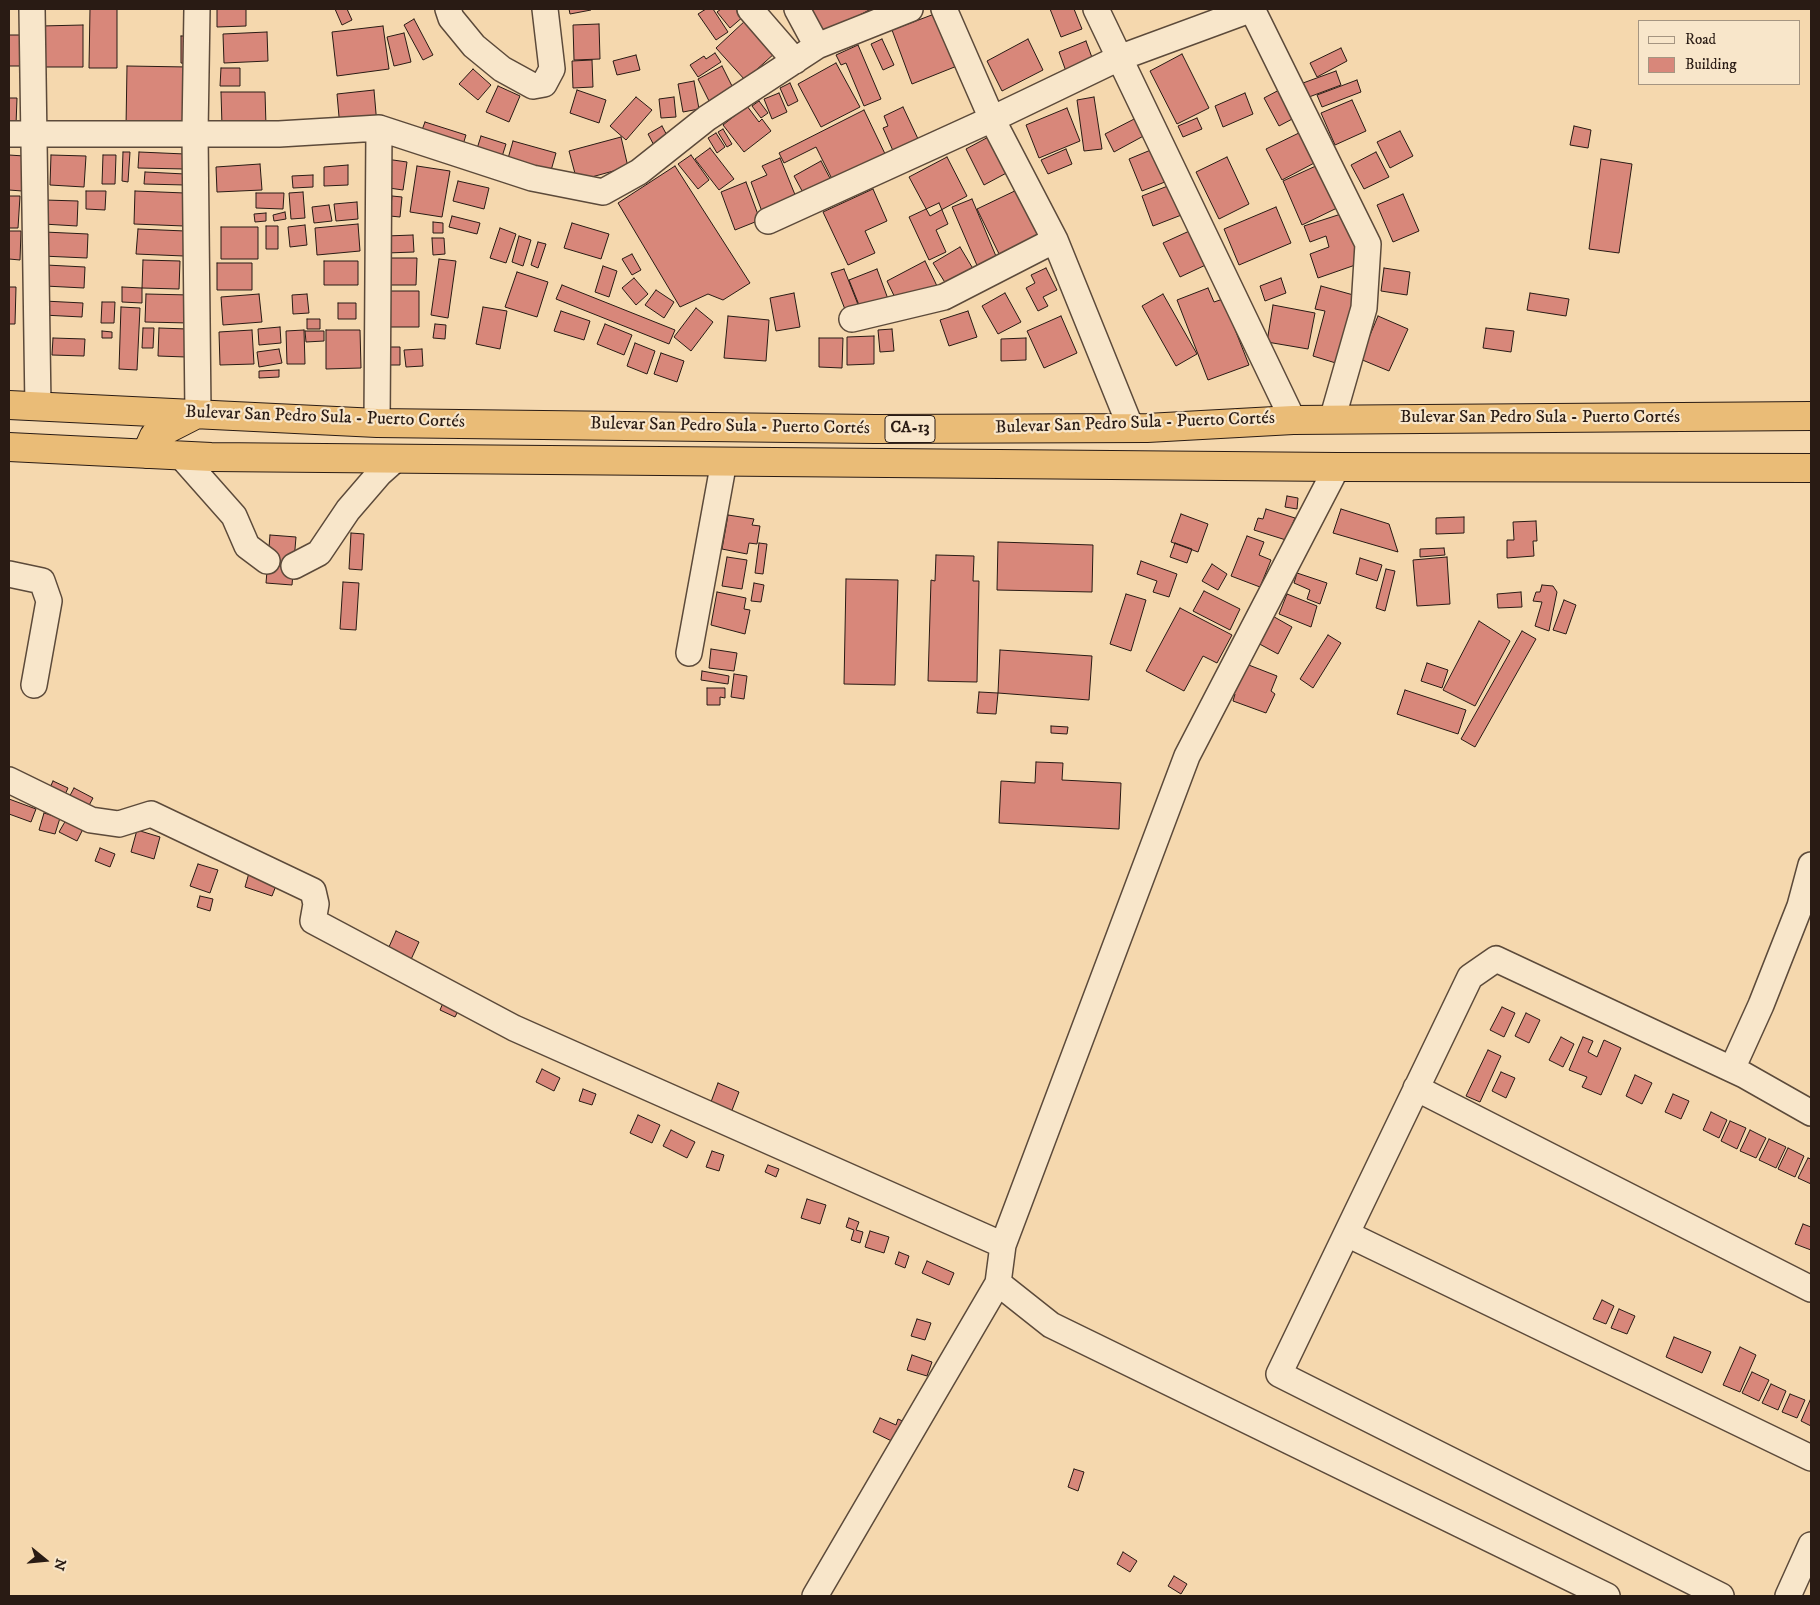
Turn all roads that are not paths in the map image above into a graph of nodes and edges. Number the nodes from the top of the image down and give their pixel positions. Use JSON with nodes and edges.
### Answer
{"nodes":[{"id":1,"x":32,"y":9,"type":"edge"},
{"id":2,"x":197,"y":9,"type":"edge"},
{"id":3,"x":448,"y":9,"type":"edge"},
{"id":4,"x":545,"y":9,"type":"edge"},
{"id":5,"x":750,"y":9,"type":"edge"},
{"id":6,"x":797,"y":9,"type":"edge"},
{"id":7,"x":910,"y":9,"type":"edge"},
{"id":8,"x":944,"y":9,"type":"edge"},
{"id":9,"x":1096,"y":9,"type":"edge"},
{"id":10,"x":1252,"y":9,"type":"edge"},
{"id":11,"x":817,"y":46,"type":"junction"},
{"id":12,"x":1119,"y":58,"type":"junction"},
{"id":13,"x":794,"y":61,"type":"junction"},
{"id":14,"x":992,"y":119,"type":"junction"},
{"id":15,"x":380,"y":128,"type":"junction"},
{"id":16,"x":195,"y":133,"type":"junction"},
{"id":17,"x":21,"y":134,"type":"edge"},
{"id":18,"x":768,"y":221,"type":"dead end"},
{"id":19,"x":1055,"y":240,"type":"junction"},
{"id":20,"x":852,"y":319,"type":"dead end"},
{"id":21,"x":9,"y":405,"type":"edge"},
{"id":22,"x":38,"y":407,"type":"junction"},
{"id":23,"x":104,"y":410,"type":"junction"},
{"id":24,"x":198,"y":414,"type":"junction"},
{"id":25,"x":1811,"y":416,"type":"edge"},
{"id":26,"x":1292,"y":420,"type":"junction"},
{"id":27,"x":1332,"y":420,"type":"junction"},
{"id":28,"x":377,"y":423,"type":"junction"},
{"id":29,"x":1131,"y":428,"type":"junction"},
{"id":30,"x":9,"y":447,"type":"edge"},
{"id":31,"x":63,"y":451,"type":"junction"},
{"id":32,"x":146,"y":454,"type":"junction"},
{"id":33,"x":180,"y":455,"type":"junction"},
{"id":34,"x":397,"y":458,"type":"junction"},
{"id":35,"x":724,"y":461,"type":"junction"},
{"id":36,"x":1337,"y":467,"type":"junction"},
{"id":37,"x":1811,"y":468,"type":"edge"},
{"id":38,"x":268,"y":562,"type":"dead end"},
{"id":39,"x":294,"y":566,"type":"dead end"},
{"id":40,"x":9,"y":574,"type":"edge"},
{"id":41,"x":689,"y":653,"type":"dead end"},
{"id":42,"x":34,"y":685,"type":"dead end"},
{"id":43,"x":9,"y":780,"type":"edge"},
{"id":44,"x":1811,"y":865,"type":"edge"},
{"id":45,"x":1811,"y":922,"type":"edge"},
{"id":46,"x":1738,"y":1072,"type":"junction"},
{"id":47,"x":1416,"y":1088,"type":"junction"},
{"id":48,"x":1811,"y":1113,"type":"edge"},
{"id":49,"x":1347,"y":1234,"type":"junction"},
{"id":50,"x":1003,"y":1246,"type":"junction"},
{"id":51,"x":998,"y":1283,"type":"junction"},
{"id":52,"x":1811,"y":1289,"type":"edge"},
{"id":53,"x":1811,"y":1458,"type":"edge"},
{"id":54,"x":1811,"y":1545,"type":"edge"},
{"id":55,"x":815,"y":1596,"type":"edge"},
{"id":56,"x":1607,"y":1596,"type":"edge"},
{"id":57,"x":1721,"y":1596,"type":"edge"},
{"id":58,"x":1788,"y":1596,"type":"edge"}],
"edges":[{"from":1,"to":17,"type":"street"},
{"from":2,"to":16,"type":"street"},
{"from":3,"to":4,"type":"street"},
{"from":5,"to":13,"type":"street"},
{"from":6,"to":11,"type":"street"},
{"from":7,"to":11,"type":"street"},
{"from":8,"to":14,"type":"street"},
{"from":9,"to":12,"type":"street"},
{"from":10,"to":12,"type":"street"},
{"from":10,"to":27,"type":"street"},
{"from":11,"to":13,"type":"street"},
{"from":12,"to":14,"type":"street"},
{"from":12,"to":26,"type":"street"},
{"from":13,"to":15,"type":"street"},
{"from":14,"to":18,"type":"street"},
{"from":14,"to":19,"type":"street"},
{"from":15,"to":16,"type":"street"},
{"from":15,"to":28,"type":"street"},
{"from":16,"to":17,"type":"street"},
{"from":16,"to":24,"type":"street"},
{"from":17,"to":22,"type":"street"},
{"from":19,"to":20,"type":"street"},
{"from":19,"to":29,"type":"street"},
{"from":21,"to":22,"type":"highway","name":"Bulevar San Pedro Sula - Puerto Cortés","number":"CA-13"},
{"from":22,"to":23,"type":"highway","name":"Bulevar San Pedro Sula - Puerto Cortés","number":"CA-13"},
{"from":23,"to":24,"type":"highway","name":"Bulevar San Pedro Sula - Puerto Cortés","number":"CA-13"},
{"from":23,"to":31,"type":"highway"},
{"from":24,"to":28,"type":"highway","name":"Bulevar San Pedro Sula - Puerto Cortés","number":"CA-13"},
{"from":24,"to":32,"type":"highway"},
{"from":25,"to":27,"type":"highway","name":"Bulevar San Pedro Sula - Puerto Cortés","number":"CA-13"},
{"from":26,"to":27,"type":"highway","name":"Bulevar San Pedro Sula - Puerto Cortés","number":"CA-13"},
{"from":26,"to":29,"type":"highway","name":"Bulevar San Pedro Sula - Puerto Cortés","number":"CA-13"},
{"from":28,"to":29,"type":"highway","name":"Bulevar San Pedro Sula - Puerto Cortés","number":"CA-13"},
{"from":30,"to":31,"type":"highway","name":"Bulevar San Pedro Sula - Puerto Cortés","number":"CA-13"},
{"from":31,"to":32,"type":"highway","name":"Bulevar San Pedro Sula - Puerto Cortés","number":"CA-13"},
{"from":32,"to":33,"type":"highway","name":"Bulevar San Pedro Sula - Puerto Cortés","number":"CA-13"},
{"from":33,"to":34,"type":"highway","name":"Bulevar San Pedro Sula - Puerto Cortés","number":"CA-13"},
{"from":33,"to":38,"type":"street"},
{"from":34,"to":35,"type":"highway","name":"Bulevar San Pedro Sula - Puerto Cortés","number":"CA-13"},
{"from":34,"to":39,"type":"street"},
{"from":35,"to":36,"type":"highway","name":"Bulevar San Pedro Sula - Puerto Cortés","number":"CA-13"},
{"from":35,"to":41,"type":"street"},
{"from":36,"to":37,"type":"highway","name":"Bulevar San Pedro Sula - Puerto Cortés","number":"CA-13"},
{"from":36,"to":50,"type":"street"},
{"from":40,"to":42,"type":"street"},
{"from":43,"to":50,"type":"street"},
{"from":44,"to":46,"type":"street"},
{"from":45,"to":46,"type":"street"},
{"from":46,"to":47,"type":"street"},
{"from":46,"to":48,"type":"street"},
{"from":47,"to":49,"type":"street"},
{"from":47,"to":52,"type":"street"},
{"from":49,"to":53,"type":"street"},
{"from":49,"to":57,"type":"street"},
{"from":50,"to":51,"type":"street"},
{"from":51,"to":55,"type":"street"},
{"from":51,"to":56,"type":"street"},
{"from":54,"to":58,"type":"street"}]}
